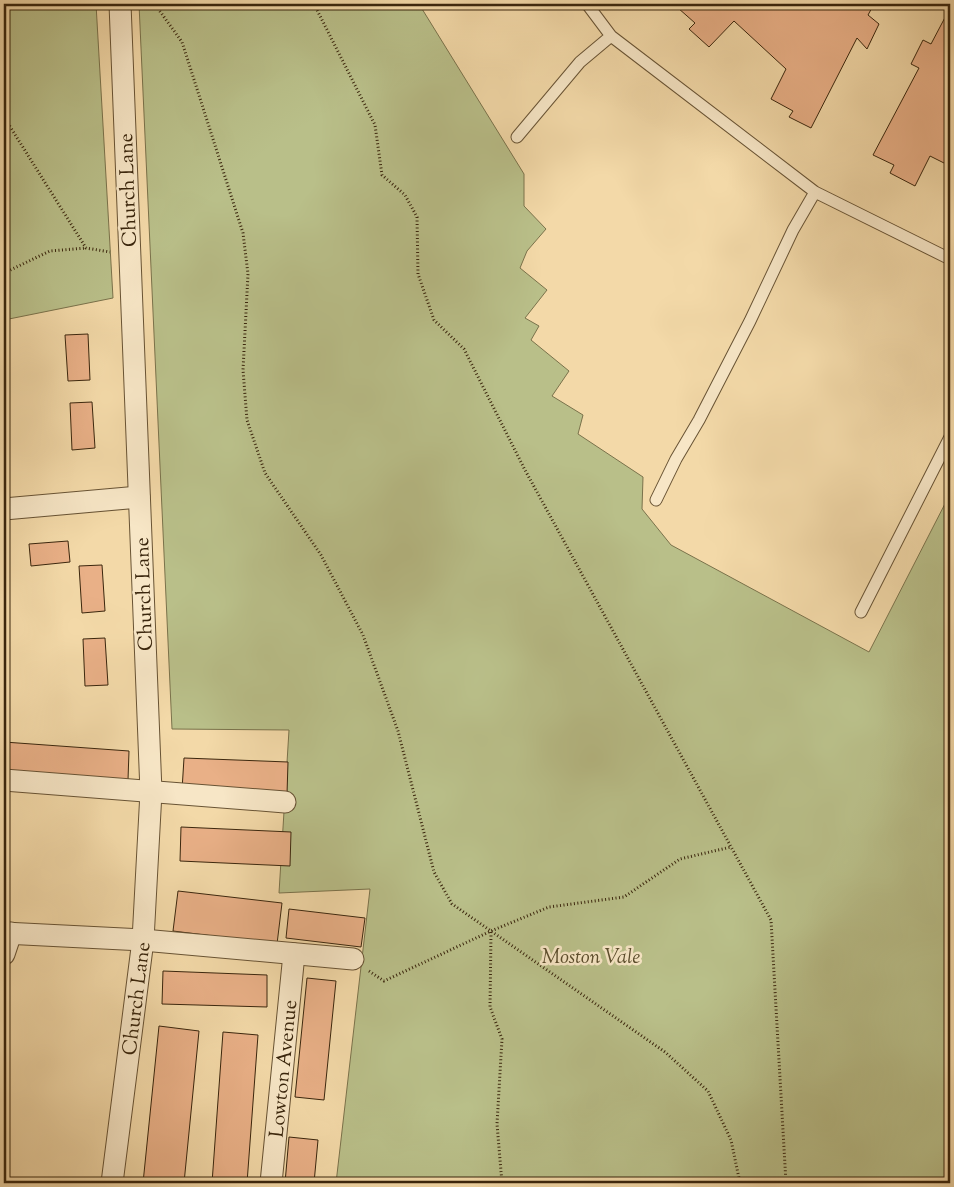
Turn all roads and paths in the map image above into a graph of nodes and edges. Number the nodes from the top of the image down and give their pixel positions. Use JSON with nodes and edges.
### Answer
{"nodes":[{"id":1,"x":120,"y":4,"type":"edge"},
{"id":2,"x":152,"y":4,"type":"edge"},
{"id":3,"x":314,"y":4,"type":"edge"},
{"id":4,"x":587,"y":4,"type":"edge"},
{"id":5,"x":611,"y":36,"type":"junction"},
{"id":6,"x":4,"y":117,"type":"edge"},
{"id":7,"x":517,"y":137,"type":"dead end"},
{"id":8,"x":815,"y":192,"type":"junction"},
{"id":9,"x":86,"y":248,"type":"junction"},
{"id":10,"x":110,"y":253,"type":"dead end"},
{"id":11,"x":950,"y":259,"type":"edge"},
{"id":12,"x":4,"y":274,"type":"edge"},
{"id":13,"x":950,"y":437,"type":"edge"},
{"id":14,"x":139,"y":497,"type":"junction"},
{"id":15,"x":656,"y":500,"type":"dead end"},
{"id":16,"x":4,"y":509,"type":"edge"},
{"id":17,"x":860,"y":612,"type":"dead end"},
{"id":18,"x":4,"y":780,"type":"edge"},
{"id":19,"x":151,"y":792,"type":"junction"},
{"id":20,"x":285,"y":802,"type":"dead end"},
{"id":21,"x":731,"y":847,"type":"junction"},
{"id":22,"x":491,"y":931,"type":"junction"},
{"id":23,"x":7,"y":933,"type":"edge"},
{"id":24,"x":143,"y":940,"type":"junction"},
{"id":25,"x":4,"y":954,"type":"edge"},
{"id":26,"x":294,"y":954,"type":"junction"},
{"id":27,"x":353,"y":960,"type":"joint"},
{"id":28,"x":112,"y":1183,"type":"edge"},
{"id":29,"x":271,"y":1183,"type":"edge"},
{"id":30,"x":502,"y":1183,"type":"edge"},
{"id":31,"x":740,"y":1183,"type":"edge"},
{"id":32,"x":786,"y":1183,"type":"edge"}],
"edges":[{"from":1,"to":14,"type":"street","name":"Church Lane"},
{"from":2,"to":22,"type":"path"},
{"from":3,"to":21,"type":"path"},
{"from":4,"to":5,"type":"lane"},
{"from":5,"to":7,"type":"lane"},
{"from":5,"to":8,"type":"lane"},
{"from":6,"to":9,"type":"path"},
{"from":8,"to":11,"type":"lane"},
{"from":8,"to":15,"type":"lane"},
{"from":9,"to":10,"type":"path"},
{"from":9,"to":12,"type":"path"},
{"from":13,"to":17,"type":"lane"},
{"from":14,"to":16,"type":"street"},
{"from":14,"to":19,"type":"street","name":"Church Lane"},
{"from":18,"to":19,"type":"street"},
{"from":19,"to":20,"type":"street"},
{"from":19,"to":24,"type":"street","name":"Church Lane"},
{"from":21,"to":22,"type":"path"},
{"from":21,"to":32,"type":"path"},
{"from":22,"to":27,"type":"path"},
{"from":22,"to":30,"type":"path"},
{"from":22,"to":31,"type":"path"},
{"from":23,"to":24,"type":"street"},
{"from":23,"to":25,"type":"street"},
{"from":24,"to":26,"type":"street"},
{"from":24,"to":28,"type":"street","name":"Church Lane"},
{"from":26,"to":27,"type":"street"},
{"from":26,"to":29,"type":"street","name":"Lowton Avenue"}]}
